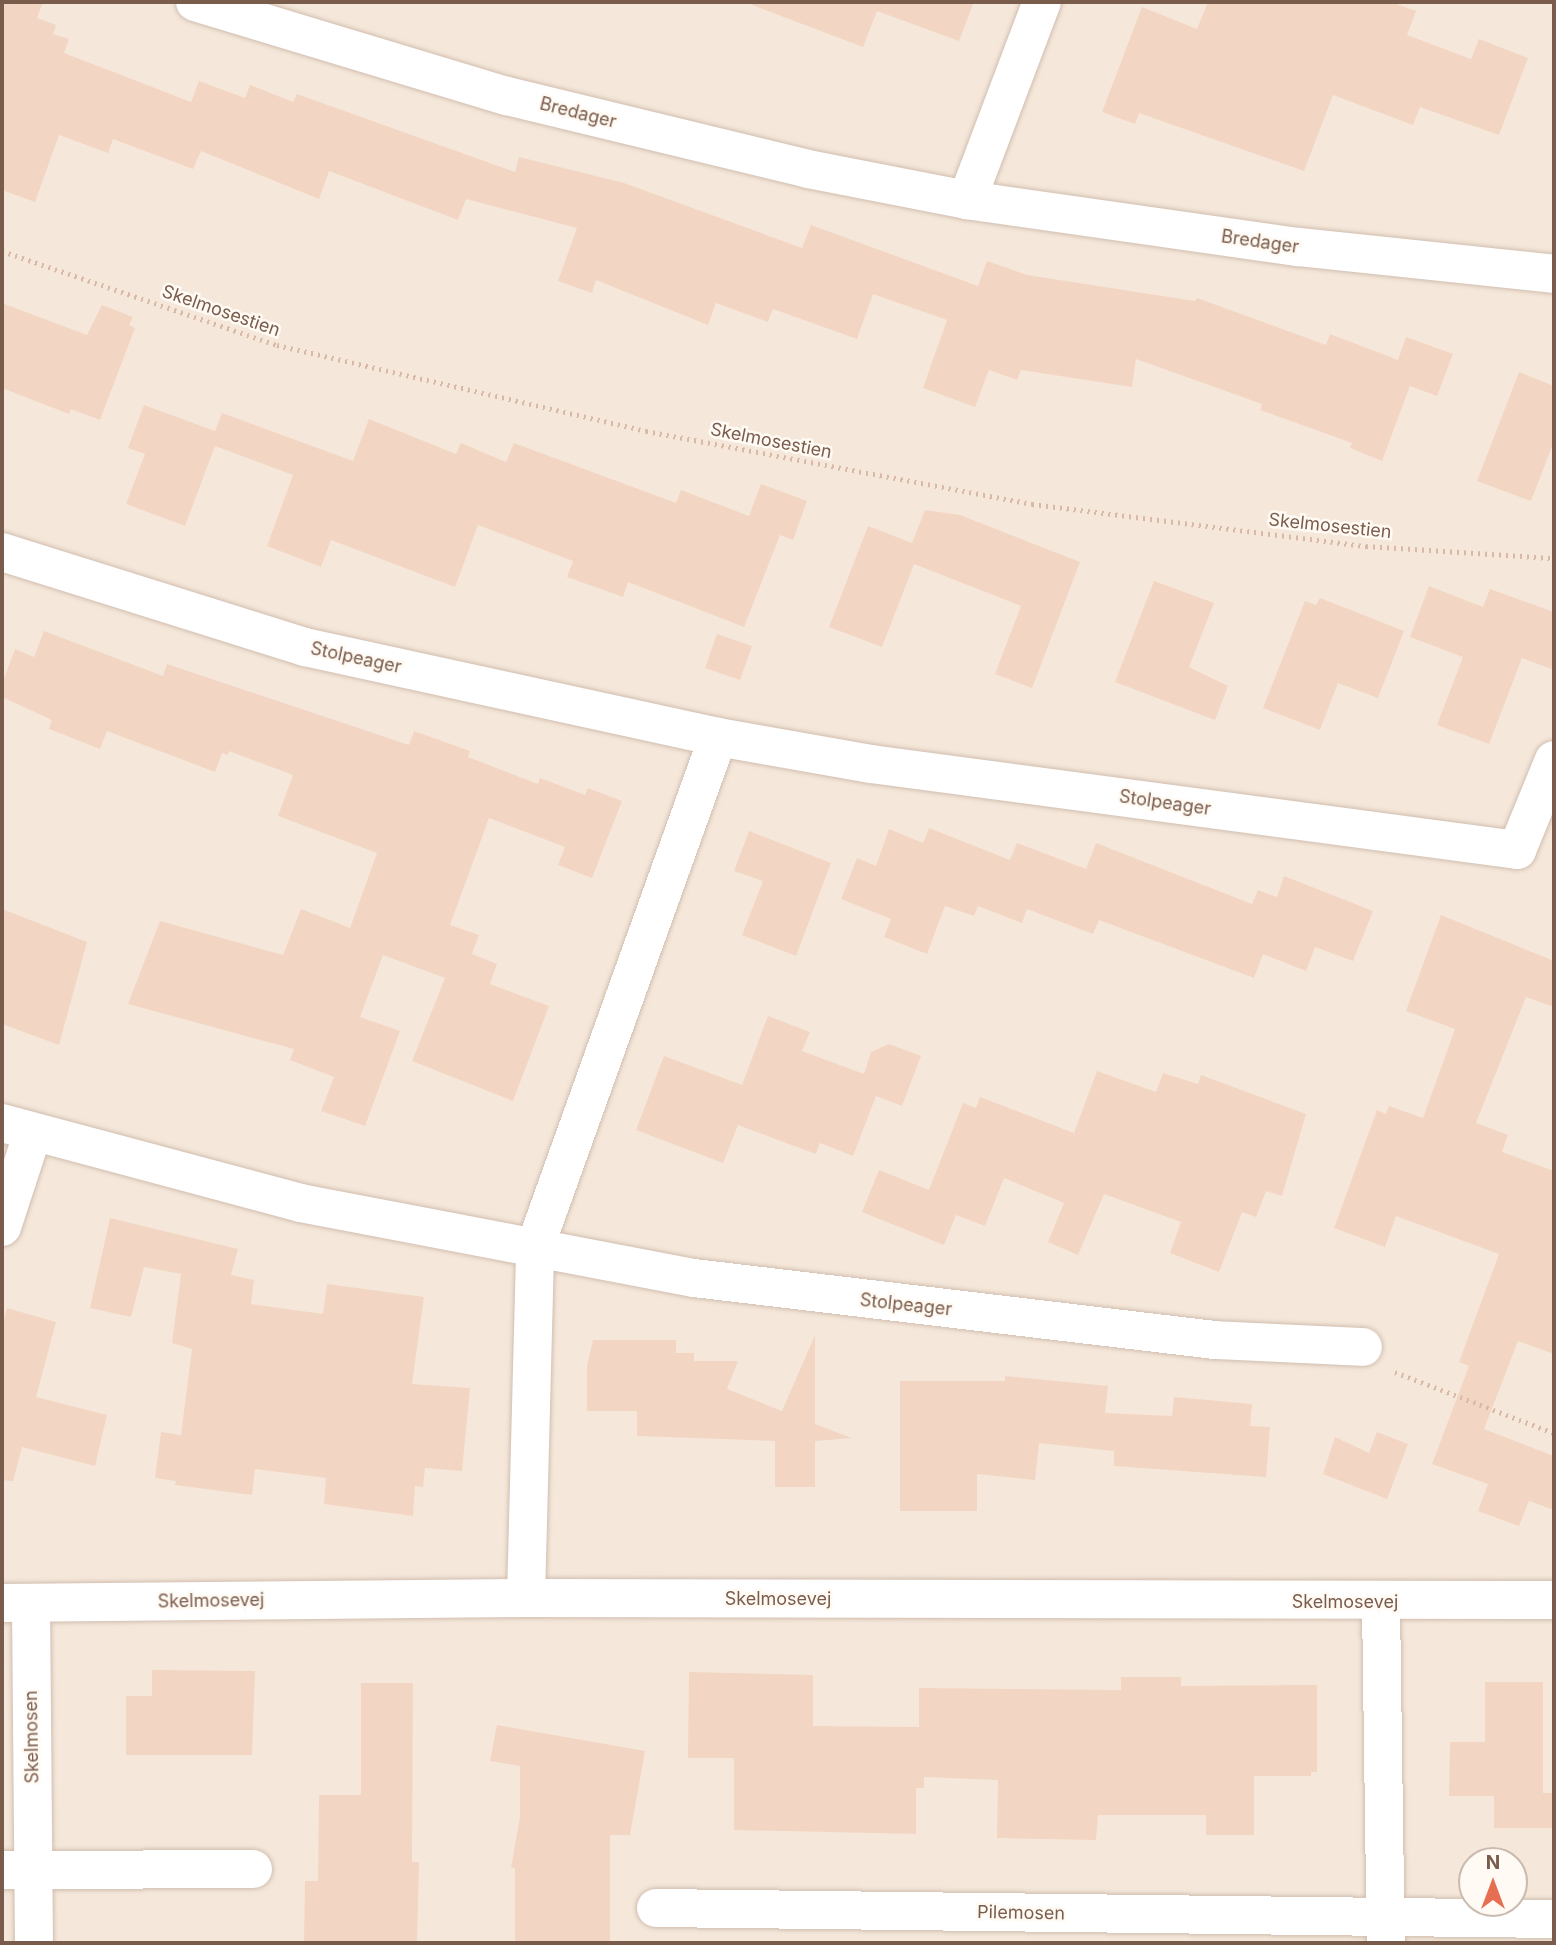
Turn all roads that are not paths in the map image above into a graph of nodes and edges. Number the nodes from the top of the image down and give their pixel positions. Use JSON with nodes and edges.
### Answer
{"nodes":[{"id":1,"x":195,"y":2,"type":"edge"},
{"id":2,"x":1042,"y":2,"type":"edge"},
{"id":3,"x":968,"y":200,"type":"junction"},
{"id":4,"x":1554,"y":274,"type":"edge"},
{"id":5,"x":2,"y":552,"type":"edge"},
{"id":6,"x":718,"y":737,"type":"junction"},
{"id":7,"x":1554,"y":760,"type":"edge"},
{"id":8,"x":17,"y":1127,"type":"edge"},
{"id":9,"x":2,"y":1227,"type":"edge"},
{"id":10,"x":535,"y":1247,"type":"junction"},
{"id":11,"x":1363,"y":1347,"type":"road end"},
{"id":12,"x":526,"y":1598,"type":"junction"},
{"id":13,"x":1554,"y":1600,"type":"edge"},
{"id":14,"x":16,"y":1603,"type":"edge"},
{"id":15,"x":1381,"y":1603,"type":"junction"},
{"id":16,"x":253,"y":1869,"type":"dead end"},
{"id":17,"x":18,"y":1870,"type":"edge"},
{"id":18,"x":656,"y":1908,"type":"dead end"},
{"id":19,"x":1554,"y":1919,"type":"edge"},
{"id":20,"x":1386,"y":1930,"type":"edge"},
{"id":21,"x":34,"y":1943,"type":"edge"}],
"edges":[{"from":1,"to":3,"type":"street","name":"Bredager"},
{"from":2,"to":3,"type":"street"},
{"from":3,"to":4,"type":"street","name":"Bredager"},
{"from":5,"to":6,"type":"street","name":"Stolpeager"},
{"from":6,"to":7,"type":"street","name":"Stolpeager"},
{"from":6,"to":10,"type":"street"},
{"from":8,"to":9,"type":"street","name":"Stolpeager"},
{"from":8,"to":10,"type":"street","name":"Stolpeager"},
{"from":10,"to":11,"type":"street","name":"Stolpeager"},
{"from":10,"to":12,"type":"street"},
{"from":12,"to":14,"type":"street","name":"Skelmosevej"},
{"from":12,"to":15,"type":"street","name":"Skelmosevej"},
{"from":13,"to":15,"type":"street","name":"Skelmosevej"},
{"from":14,"to":17,"type":"street","name":"Skelmosen"},
{"from":15,"to":20,"type":"street"},
{"from":16,"to":17,"type":"street"},
{"from":17,"to":21,"type":"street","name":"Skelmosen"},
{"from":18,"to":20,"type":"street","name":"Pilemosen"},
{"from":19,"to":20,"type":"street","name":"Pilemosen"}]}
